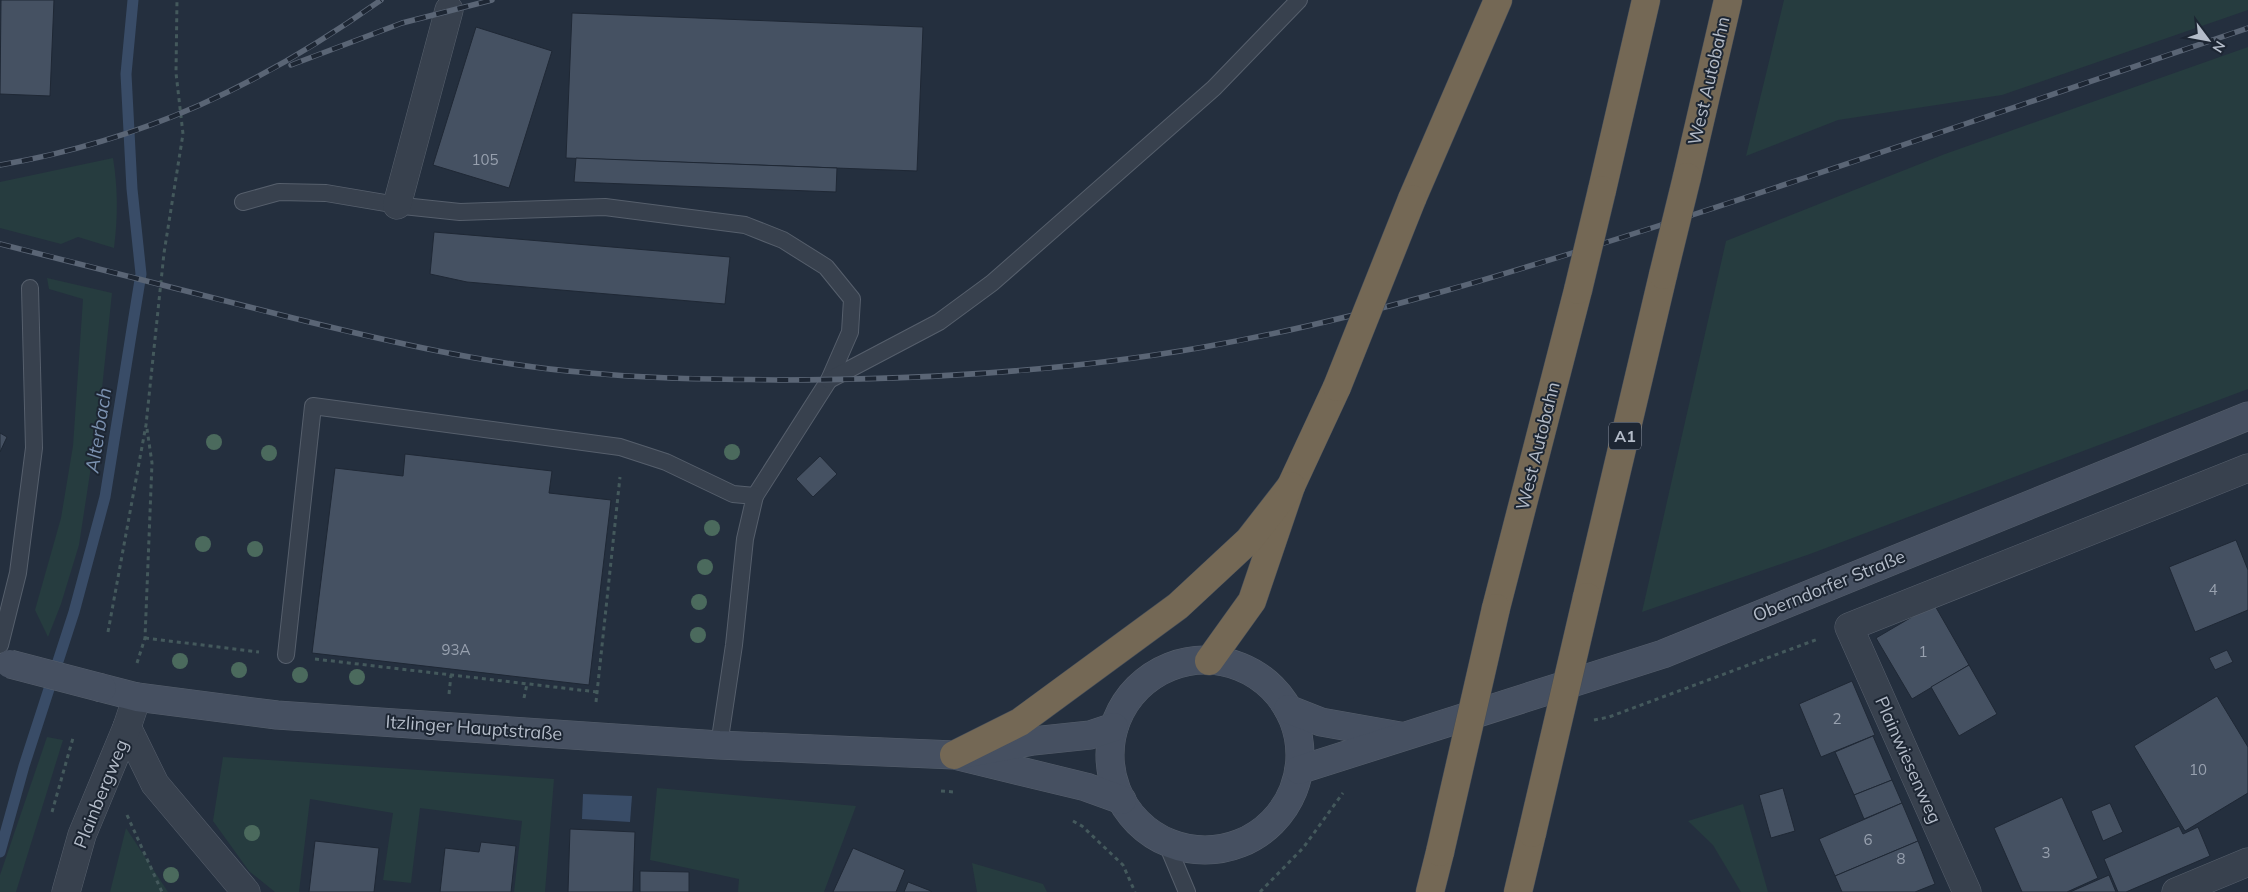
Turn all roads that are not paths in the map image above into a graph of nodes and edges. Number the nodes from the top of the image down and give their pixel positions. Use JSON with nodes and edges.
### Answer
{"nodes":[{"id":1,"x":1299,"y":0,"type":"edge"},
{"id":2,"x":1498,"y":0,"type":"edge"},
{"id":3,"x":1646,"y":0,"type":"edge"},
{"id":4,"x":1728,"y":0,"type":"edge"},
{"id":5,"x":449,"y":10,"type":"dead end"},
{"id":6,"x":243,"y":202,"type":"dead end"},
{"id":7,"x":397,"y":205,"type":"junction"},
{"id":8,"x":30,"y":288,"type":"dead end"},
{"id":9,"x":829,"y":380,"type":"junction"},
{"id":10,"x":2248,"y":416,"type":"edge"},
{"id":11,"x":2248,"y":468,"type":"edge"},
{"id":12,"x":1291,"y":486,"type":"junction"},
{"id":13,"x":755,"y":496,"type":"junction"},
{"id":14,"x":286,"y":656,"type":"road end"},
{"id":15,"x":3,"y":657,"type":"edge"},
{"id":16,"x":1210,"y":661,"type":"junction"},
{"id":17,"x":137,"y":696,"type":"junction"},
{"id":18,"x":1288,"y":710,"type":"junction"},
{"id":19,"x":1114,"y":727,"type":"junction"},
{"id":20,"x":127,"y":728,"type":"junction"},
{"id":21,"x":1404,"y":736,"type":"junction"},
{"id":22,"x":719,"y":745,"type":"junction"},
{"id":23,"x":954,"y":755,"type":"junction"},
{"id":24,"x":1299,"y":770,"type":"junction"},
{"id":25,"x":1122,"y":800,"type":"junction"},
{"id":26,"x":1166,"y":842,"type":"junction"},
{"id":27,"x":2248,"y":862,"type":"edge"},
{"id":28,"x":66,"y":892,"type":"edge"},
{"id":29,"x":246,"y":892,"type":"edge"},
{"id":30,"x":1187,"y":892,"type":"edge"},
{"id":31,"x":1430,"y":892,"type":"edge"},
{"id":32,"x":1518,"y":892,"type":"edge"},
{"id":33,"x":1968,"y":892,"type":"edge"},
{"id":34,"x":2176,"y":892,"type":"edge"}],
"edges":[{"from":1,"to":9,"type":"lane"},
{"from":2,"to":12,"type":"highway","bridge":true},
{"from":3,"to":31,"type":"highway","name":"West Autobahn","bridge":true},
{"from":4,"to":32,"type":"highway","name":"West Autobahn","number":"A1","bridge":true},
{"from":5,"to":7,"type":"street"},
{"from":6,"to":7,"type":"lane"},
{"from":7,"to":9,"type":"lane"},
{"from":8,"to":15,"type":"lane"},
{"from":9,"to":13,"type":"lane"},
{"from":10,"to":21,"type":"main road","name":"Oberndorfer Straße"},
{"from":11,"to":33,"type":"street","name":"Plainwiesenweg"},
{"from":12,"to":16,"type":"highway"},
{"from":12,"to":23,"type":"highway"},
{"from":13,"to":14,"type":"lane"},
{"from":13,"to":22,"type":"lane"},
{"from":15,"to":17,"type":"main road","name":"Itzlinger Hauptstraße","bridge":true},
{"from":16,"to":18,"type":"main road"},
{"from":16,"to":19,"type":"main road"},
{"from":17,"to":20,"type":"street","name":"Plainbergweg"},
{"from":17,"to":22,"type":"main road","name":"Itzlinger Hauptstraße"},
{"from":18,"to":21,"type":"main road","name":"Oberndorfer Straße"},
{"from":18,"to":24,"type":"main road"},
{"from":19,"to":23,"type":"main road"},
{"from":19,"to":25,"type":"main road"},
{"from":20,"to":28,"type":"street","name":"Plainbergweg"},
{"from":20,"to":29,"type":"street"},
{"from":21,"to":24,"type":"main road","name":"Oberndorfer Straße"},
{"from":22,"to":23,"type":"main road","name":"Itzlinger Hauptstraße"},
{"from":23,"to":25,"type":"main road"},
{"from":24,"to":26,"type":"main road"},
{"from":25,"to":26,"type":"main road"},
{"from":26,"to":30,"type":"lane"},
{"from":27,"to":34,"type":"street"}]}
